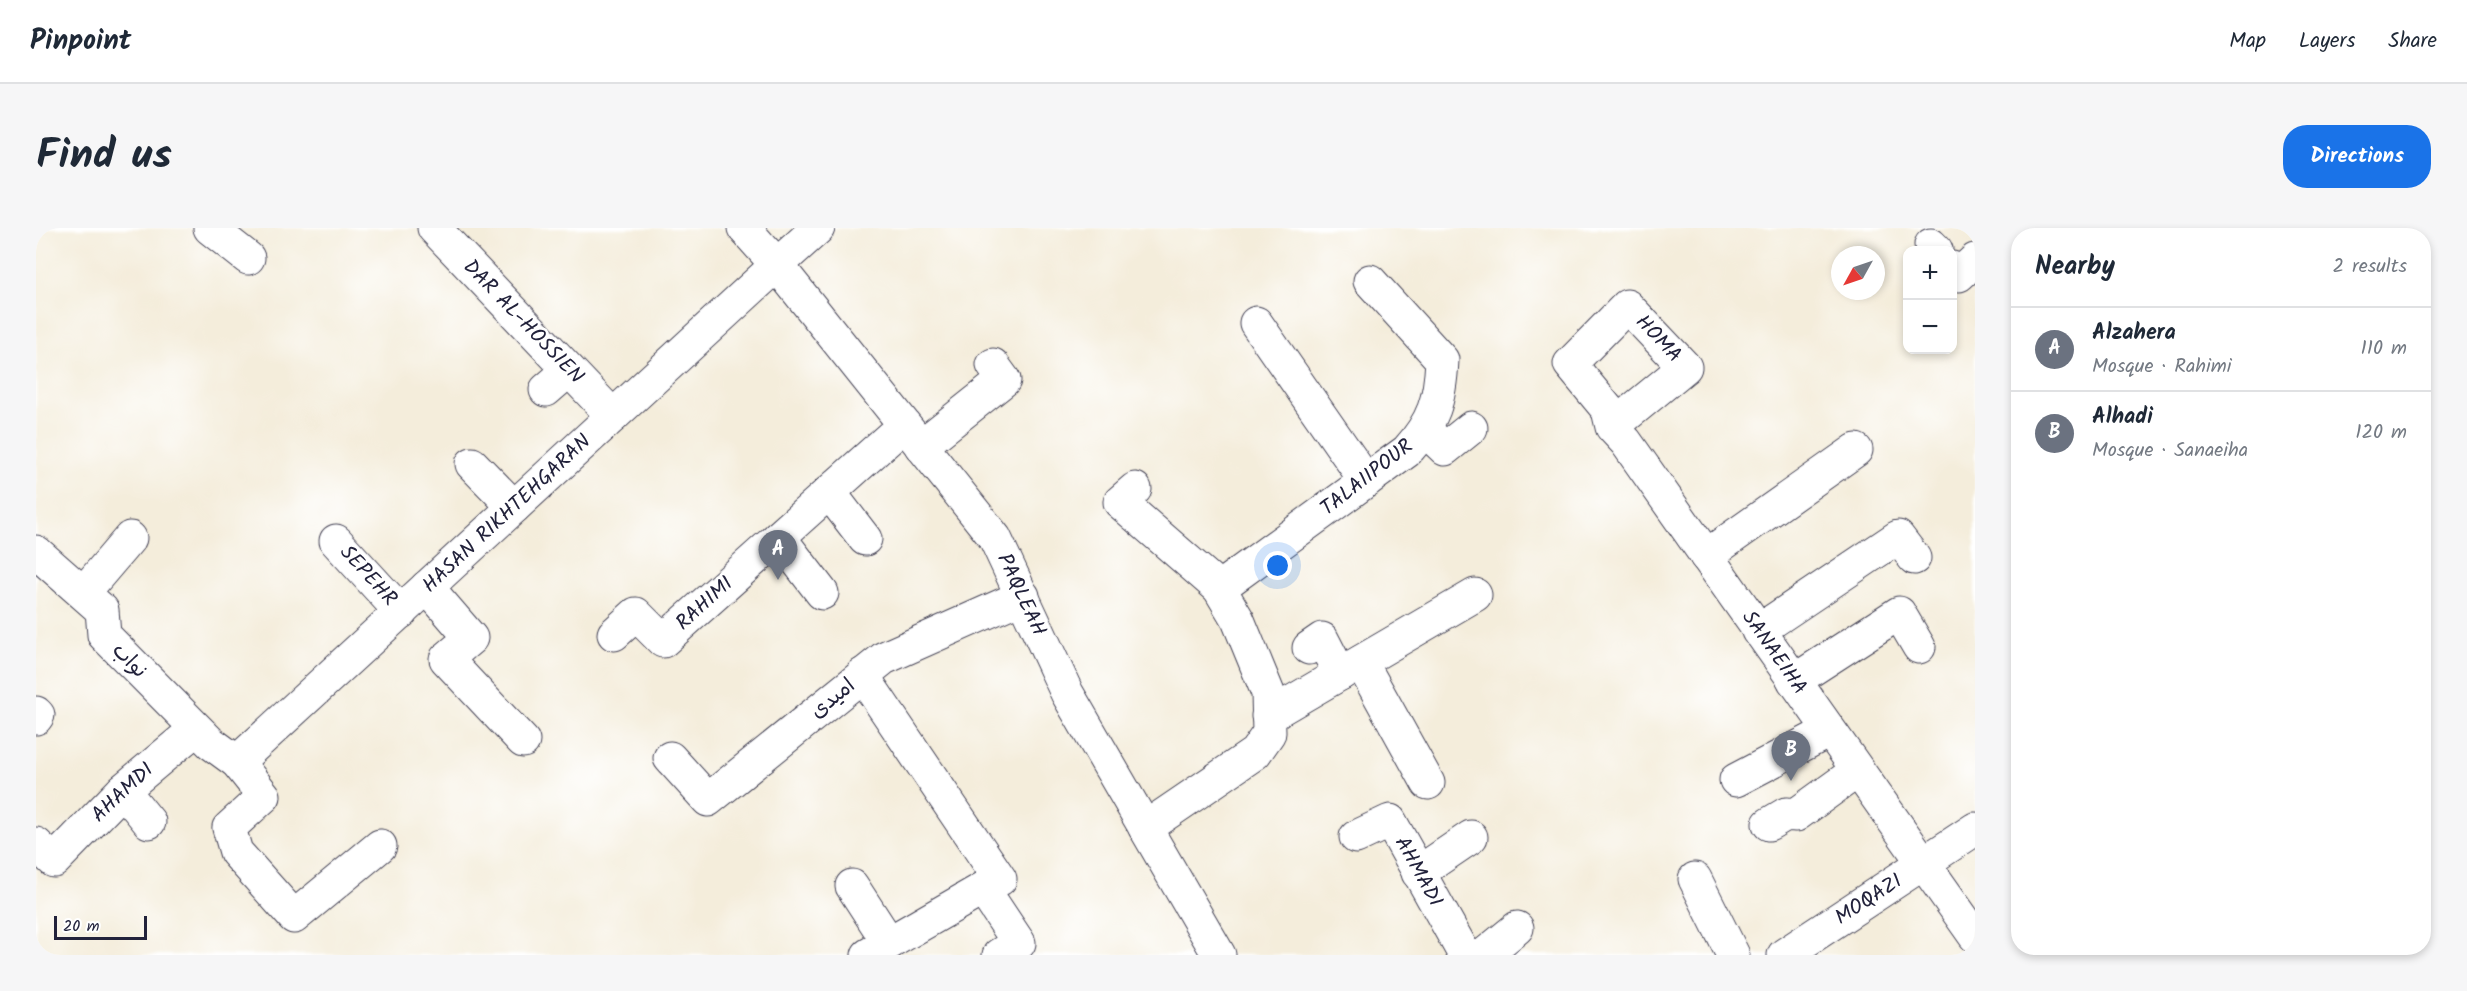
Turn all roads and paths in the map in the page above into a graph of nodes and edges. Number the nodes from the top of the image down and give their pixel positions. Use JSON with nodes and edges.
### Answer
{"nodes":[{"id":1,"x":210,"y":228,"type":"edge"},
{"id":2,"x":434,"y":228,"type":"edge"},
{"id":3,"x":744,"y":228,"type":"edge"},
{"id":4,"x":818,"y":228,"type":"edge"},
{"id":5,"x":248,"y":258,"type":"dead end"},
{"id":6,"x":1975,"y":260,"type":"edge"},
{"id":7,"x":777,"y":266,"type":"junction"},
{"id":8,"x":1957,"y":273,"type":"edge"},
{"id":9,"x":1370,"y":281,"type":"dead end"},
{"id":10,"x":1256,"y":323,"type":"dead end"},
{"id":11,"x":993,"y":365,"type":"dead end"},
{"id":12,"x":613,"y":417,"type":"junction"},
{"id":13,"x":1472,"y":428,"type":"dead end"},
{"id":14,"x":1426,"y":431,"type":"junction"},
{"id":15,"x":1619,"y":435,"type":"dead end"},
{"id":16,"x":913,"y":436,"type":"junction"},
{"id":17,"x":1856,"y":450,"type":"dead end"},
{"id":18,"x":472,"y":464,"type":"dead end"},
{"id":19,"x":1366,"y":481,"type":"junction"},
{"id":20,"x":1135,"y":489,"type":"dead end"},
{"id":21,"x":829,"y":492,"type":"junction"},
{"id":22,"x":514,"y":507,"type":"junction"},
{"id":23,"x":779,"y":537,"type":"junction"},
{"id":24,"x":130,"y":538,"type":"dead end"},
{"id":25,"x":865,"y":539,"type":"dead end"},
{"id":26,"x":336,"y":541,"type":"dead end"},
{"id":27,"x":36,"y":552,"type":"edge"},
{"id":28,"x":1706,"y":556,"type":"junction"},
{"id":29,"x":1914,"y":558,"type":"dead end"},
{"id":30,"x":427,"y":587,"type":"junction"},
{"id":31,"x":1219,"y":588,"type":"junction"},
{"id":32,"x":84,"y":592,"type":"junction"},
{"id":33,"x":822,"y":593,"type":"dead end"},
{"id":34,"x":1475,"y":595,"type":"dead end"},
{"id":35,"x":1023,"y":597,"type":"junction"},
{"id":36,"x":401,"y":612,"type":"junction"},
{"id":37,"x":1758,"y":631,"type":"junction"},
{"id":38,"x":614,"y":634,"type":"dead end"},
{"id":39,"x":1920,"y":647,"type":"dead end"},
{"id":40,"x":1309,"y":648,"type":"dead end"},
{"id":41,"x":1351,"y":668,"type":"junction"},
{"id":42,"x":862,"y":675,"type":"junction"},
{"id":43,"x":1794,"y":681,"type":"junction"},
{"id":44,"x":1268,"y":716,"type":"junction"},
{"id":45,"x":195,"y":729,"type":"junction"},
{"id":46,"x":1829,"y":731,"type":"junction"},
{"id":47,"x":523,"y":741,"type":"dead end"},
{"id":48,"x":670,"y":758,"type":"dead end"},
{"id":49,"x":237,"y":762,"type":"junction"},
{"id":50,"x":1857,"y":771,"type":"junction"},
{"id":51,"x":1736,"y":780,"type":"dead end"},
{"id":52,"x":1428,"y":783,"type":"dead end"},
{"id":53,"x":123,"y":790,"type":"junction"},
{"id":54,"x":149,"y":822,"type":"dead end"},
{"id":55,"x":1769,"y":824,"type":"dead end"},
{"id":56,"x":1145,"y":828,"type":"junction"},
{"id":57,"x":1975,"y":829,"type":"edge"},
{"id":58,"x":1356,"y":837,"type":"dead end"},
{"id":59,"x":1471,"y":837,"type":"dead end"},
{"id":60,"x":380,"y":846,"type":"dead end"},
{"id":61,"x":45,"y":852,"type":"edge"},
{"id":62,"x":1923,"y":865,"type":"junction"},
{"id":63,"x":1419,"y":873,"type":"junction"},
{"id":64,"x":1695,"y":879,"type":"dead end"},
{"id":65,"x":852,"y":886,"type":"dead end"},
{"id":66,"x":983,"y":889,"type":"junction"},
{"id":67,"x":1517,"y":928,"type":"dead end"},
{"id":68,"x":1975,"y":936,"type":"edge"},
{"id":69,"x":878,"y":949,"type":"edge"},
{"id":70,"x":999,"y":955,"type":"edge"},
{"id":71,"x":1219,"y":955,"type":"edge"},
{"id":72,"x":1465,"y":955,"type":"edge"},
{"id":73,"x":1484,"y":955,"type":"edge"},
{"id":74,"x":1733,"y":955,"type":"edge"},
{"id":75,"x":1784,"y":955,"type":"edge"}],
"edges":[{"from":1,"to":5,"type":"street"},
{"from":2,"to":12,"type":"street","name":"DAR AL-HOSSIEN"},
{"from":3,"to":7,"type":"street","name":"PAQLEAH"},
{"from":4,"to":7,"type":"street","name":"HASAN RIKHTEHGARAN"},
{"from":6,"to":8,"type":"street"},
{"from":7,"to":12,"type":"street","name":"HASAN RIKHTEHGARAN"},
{"from":7,"to":16,"type":"street","name":"PAQLEAH"},
{"from":9,"to":14,"type":"street","name":"TALAIIPOUR"},
{"from":10,"to":19,"type":"street"},
{"from":11,"to":16,"type":"street","name":"RAHIMI"},
{"from":12,"to":22,"type":"street","name":"HASAN RIKHTEHGARAN"},
{"from":13,"to":14,"type":"street"},
{"from":14,"to":19,"type":"street","name":"TALAIIPOUR"},
{"from":15,"to":28,"type":"street","name":"SANAEIHA"},
{"from":16,"to":21,"type":"street","name":"RAHIMI"},
{"from":16,"to":35,"type":"street","name":"PAQLEAH"},
{"from":17,"to":28,"type":"street"},
{"from":18,"to":22,"type":"street"},
{"from":19,"to":31,"type":"street","name":"TALAIIPOUR"},
{"from":20,"to":31,"type":"street"},
{"from":21,"to":23,"type":"street","name":"RAHIMI"},
{"from":21,"to":25,"type":"street"},
{"from":22,"to":30,"type":"street","name":"HASAN RIKHTEHGARAN"},
{"from":23,"to":33,"type":"street"},
{"from":23,"to":38,"type":"street","name":"RAHIMI"},
{"from":24,"to":32,"type":"street"},
{"from":26,"to":36,"type":"street","name":"SEPEHR"},
{"from":27,"to":32,"type":"street","name":"نواب"},
{"from":28,"to":37,"type":"street","name":"SANAEIHA"},
{"from":29,"to":37,"type":"street"},
{"from":30,"to":36,"type":"street","name":"HASAN RIKHTEHGARAN"},
{"from":30,"to":47,"type":"street"},
{"from":31,"to":44,"type":"street"},
{"from":32,"to":45,"type":"street","name":"نواب"},
{"from":34,"to":41,"type":"street"},
{"from":35,"to":42,"type":"street","name":"امیدی"},
{"from":35,"to":56,"type":"street","name":"PAQLEAH"},
{"from":36,"to":49,"type":"street","name":"HASAN RIKHTEHGARAN"},
{"from":37,"to":43,"type":"street","name":"SANAEIHA"},
{"from":39,"to":43,"type":"street"},
{"from":40,"to":41,"type":"street"},
{"from":41,"to":44,"type":"street"},
{"from":41,"to":52,"type":"street"},
{"from":42,"to":48,"type":"street","name":"امیدی"},
{"from":42,"to":66,"type":"street"},
{"from":43,"to":46,"type":"street","name":"SANAEIHA"},
{"from":44,"to":56,"type":"street"},
{"from":45,"to":49,"type":"street","name":"نواب"},
{"from":45,"to":53,"type":"street","name":"AHAMDI"},
{"from":46,"to":50,"type":"street","name":"SANAEIHA"},
{"from":46,"to":51,"type":"street"},
{"from":49,"to":60,"type":"street","name":"نواب"},
{"from":50,"to":55,"type":"street"},
{"from":50,"to":62,"type":"street","name":"SANAEIHA"},
{"from":53,"to":54,"type":"street"},
{"from":53,"to":61,"type":"street","name":"AHAMDI"},
{"from":56,"to":71,"type":"street","name":"PAQLEAH"},
{"from":57,"to":62,"type":"street","name":"MOQAZI"},
{"from":58,"to":63,"type":"street","name":"AHMADI"},
{"from":59,"to":63,"type":"street"},
{"from":62,"to":68,"type":"street","name":"SANAEIHA"},
{"from":62,"to":75,"type":"street","name":"MOQAZI"},
{"from":63,"to":72,"type":"street","name":"AHMADI"},
{"from":64,"to":74,"type":"street"},
{"from":65,"to":69,"type":"street"},
{"from":66,"to":69,"type":"street"},
{"from":66,"to":70,"type":"street"},
{"from":67,"to":73,"type":"street"}]}
